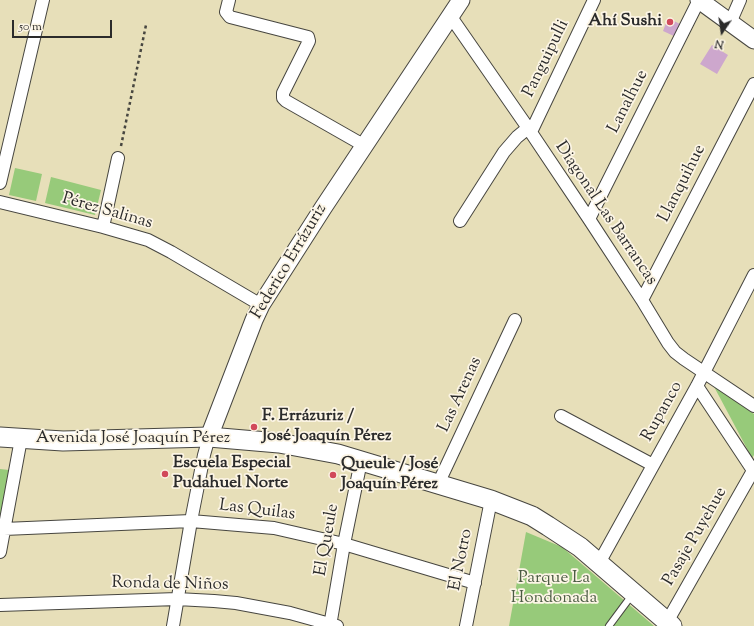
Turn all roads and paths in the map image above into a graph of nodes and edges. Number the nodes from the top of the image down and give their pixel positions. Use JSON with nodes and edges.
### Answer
{"nodes":[{"id":1,"x":43,"y":0,"type":"edge"},
{"id":2,"x":229,"y":0,"type":"edge"},
{"id":3,"x":461,"y":0,"type":"edge"},
{"id":4,"x":594,"y":0,"type":"edge"},
{"id":5,"x":699,"y":0,"type":"edge"},
{"id":6,"x":740,"y":0,"type":"edge"},
{"id":7,"x":451,"y":17,"type":"junction"},
{"id":8,"x":730,"y":23,"type":"junction"},
{"id":9,"x":146,"y":25,"type":"dead end"},
{"id":10,"x":754,"y":40,"type":"edge"},
{"id":11,"x":754,"y":84,"type":"edge"},
{"id":12,"x":529,"y":130,"type":"junction"},
{"id":13,"x":365,"y":146,"type":"junction"},
{"id":14,"x":118,"y":158,"type":"joint"},
{"id":15,"x":0,"y":183,"type":"edge"},
{"id":16,"x":0,"y":202,"type":"edge"},
{"id":17,"x":589,"y":219,"type":"junction"},
{"id":18,"x":460,"y":221,"type":"dead end"},
{"id":19,"x":103,"y":227,"type":"junction"},
{"id":20,"x":754,"y":275,"type":"edge"},
{"id":21,"x":642,"y":300,"type":"junction"},
{"id":22,"x":261,"y":305,"type":"junction"},
{"id":23,"x":515,"y":320,"type":"dead end"},
{"id":24,"x":704,"y":372,"type":"junction"},
{"id":25,"x":697,"y":386,"type":"junction"},
{"id":26,"x":754,"y":406,"type":"edge"},
{"id":27,"x":561,"y":416,"type":"dead end"},
{"id":28,"x":0,"y":437,"type":"edge"},
{"id":29,"x":209,"y":437,"type":"junction"},
{"id":30,"x":22,"y":439,"type":"junction"},
{"id":31,"x":361,"y":460,"type":"junction"},
{"id":32,"x":653,"y":465,"type":"junction"},
{"id":33,"x":754,"y":471,"type":"edge"},
{"id":34,"x":438,"y":484,"type":"junction"},
{"id":35,"x":491,"y":500,"type":"junction"},
{"id":36,"x":191,"y":521,"type":"junction"},
{"id":37,"x":4,"y":529,"type":"junction"},
{"id":38,"x":344,"y":544,"type":"junction"},
{"id":39,"x":0,"y":552,"type":"edge"},
{"id":40,"x":599,"y":563,"type":"junction"},
{"id":41,"x":475,"y":583,"type":"junction"},
{"id":42,"x":634,"y":592,"type":"junction"},
{"id":43,"x":177,"y":599,"type":"junction"},
{"id":44,"x":0,"y":605,"type":"edge"},
{"id":45,"x":669,"y":624,"type":"edge"},
{"id":46,"x":333,"y":625,"type":"edge"},
{"id":47,"x":174,"y":626,"type":"edge"},
{"id":48,"x":466,"y":626,"type":"edge"},
{"id":49,"x":609,"y":626,"type":"edge"}],
"edges":[{"from":1,"to":15,"type":"street"},
{"from":2,"to":13,"type":"street"},
{"from":3,"to":7,"type":"street","name":"Federico Errázuriz"},
{"from":4,"to":12,"type":"street","name":"Panguipulli"},
{"from":5,"to":8,"type":"street"},
{"from":5,"to":17,"type":"street","name":"Lanalhue"},
{"from":6,"to":8,"type":"street"},
{"from":7,"to":12,"type":"street","name":"Diagonal Las Barrancas"},
{"from":7,"to":13,"type":"street","name":"Federico Errázuriz"},
{"from":8,"to":10,"type":"street"},
{"from":9,"to":14,"type":"path"},
{"from":11,"to":21,"type":"street","name":"Llanquihue"},
{"from":12,"to":17,"type":"street","name":"Diagonal Las Barrancas"},
{"from":12,"to":18,"type":"street","name":"Panguipulli"},
{"from":13,"to":22,"type":"street","name":"Federico Errázuriz"},
{"from":14,"to":19,"type":"street"},
{"from":16,"to":19,"type":"street","name":"Pérez Salinas"},
{"from":17,"to":21,"type":"street","name":"Diagonal Las Barrancas"},
{"from":19,"to":22,"type":"street","name":"Pérez Salinas"},
{"from":20,"to":24,"type":"street","name":"Rupanco"},
{"from":21,"to":24,"type":"street","name":"Diagonal Las Barrancas"},
{"from":22,"to":29,"type":"street","name":"Federico Errázuriz"},
{"from":23,"to":34,"type":"street","name":"Las Arenas"},
{"from":24,"to":25,"type":"street","name":"Rupanco"},
{"from":24,"to":26,"type":"street","name":"Diagonal Las Barrancas"},
{"from":25,"to":32,"type":"street","name":"Rupanco"},
{"from":25,"to":33,"type":"street"},
{"from":27,"to":32,"type":"street"},
{"from":28,"to":30,"type":"main road","name":"Avenida José Joaquín Pérez"},
{"from":29,"to":30,"type":"main road","name":"Avenida José Joaquín Pérez"},
{"from":29,"to":31,"type":"main road","name":"Avenida José Joaquín Pérez"},
{"from":29,"to":36,"type":"street","name":"Federico Errázuriz"},
{"from":30,"to":37,"type":"street"},
{"from":31,"to":34,"type":"main road","name":"Avenida José Joaquín Pérez"},
{"from":31,"to":38,"type":"street","name":"El Queule"},
{"from":32,"to":40,"type":"street","name":"Rupanco"},
{"from":33,"to":45,"type":"street","name":"Pasaje Puyehue"},
{"from":34,"to":35,"type":"main road","name":"Avenida José Joaquín Pérez"},
{"from":35,"to":40,"type":"main road","name":"Avenida José Joaquín Pérez"},
{"from":35,"to":41,"type":"street","name":"El Notro"},
{"from":36,"to":37,"type":"street","name":"Las Quilas"},
{"from":36,"to":38,"type":"street","name":"Las Quilas"},
{"from":36,"to":43,"type":"street","name":"Federico Errázuriz"},
{"from":37,"to":39,"type":"street"},
{"from":38,"to":41,"type":"street","name":"Las Quilas"},
{"from":38,"to":46,"type":"street","name":"El Queule"},
{"from":40,"to":42,"type":"main road","name":"Avenida José Joaquín Pérez"},
{"from":41,"to":48,"type":"street","name":"El Notro"},
{"from":42,"to":45,"type":"main road","name":"Avenida José Joaquín Pérez"},
{"from":42,"to":49,"type":"lane"},
{"from":43,"to":44,"type":"street","name":"Ronda de Niños"},
{"from":43,"to":46,"type":"street","name":"Ronda de Niños"},
{"from":43,"to":47,"type":"street","name":"Federico Errázuriz"}]}
